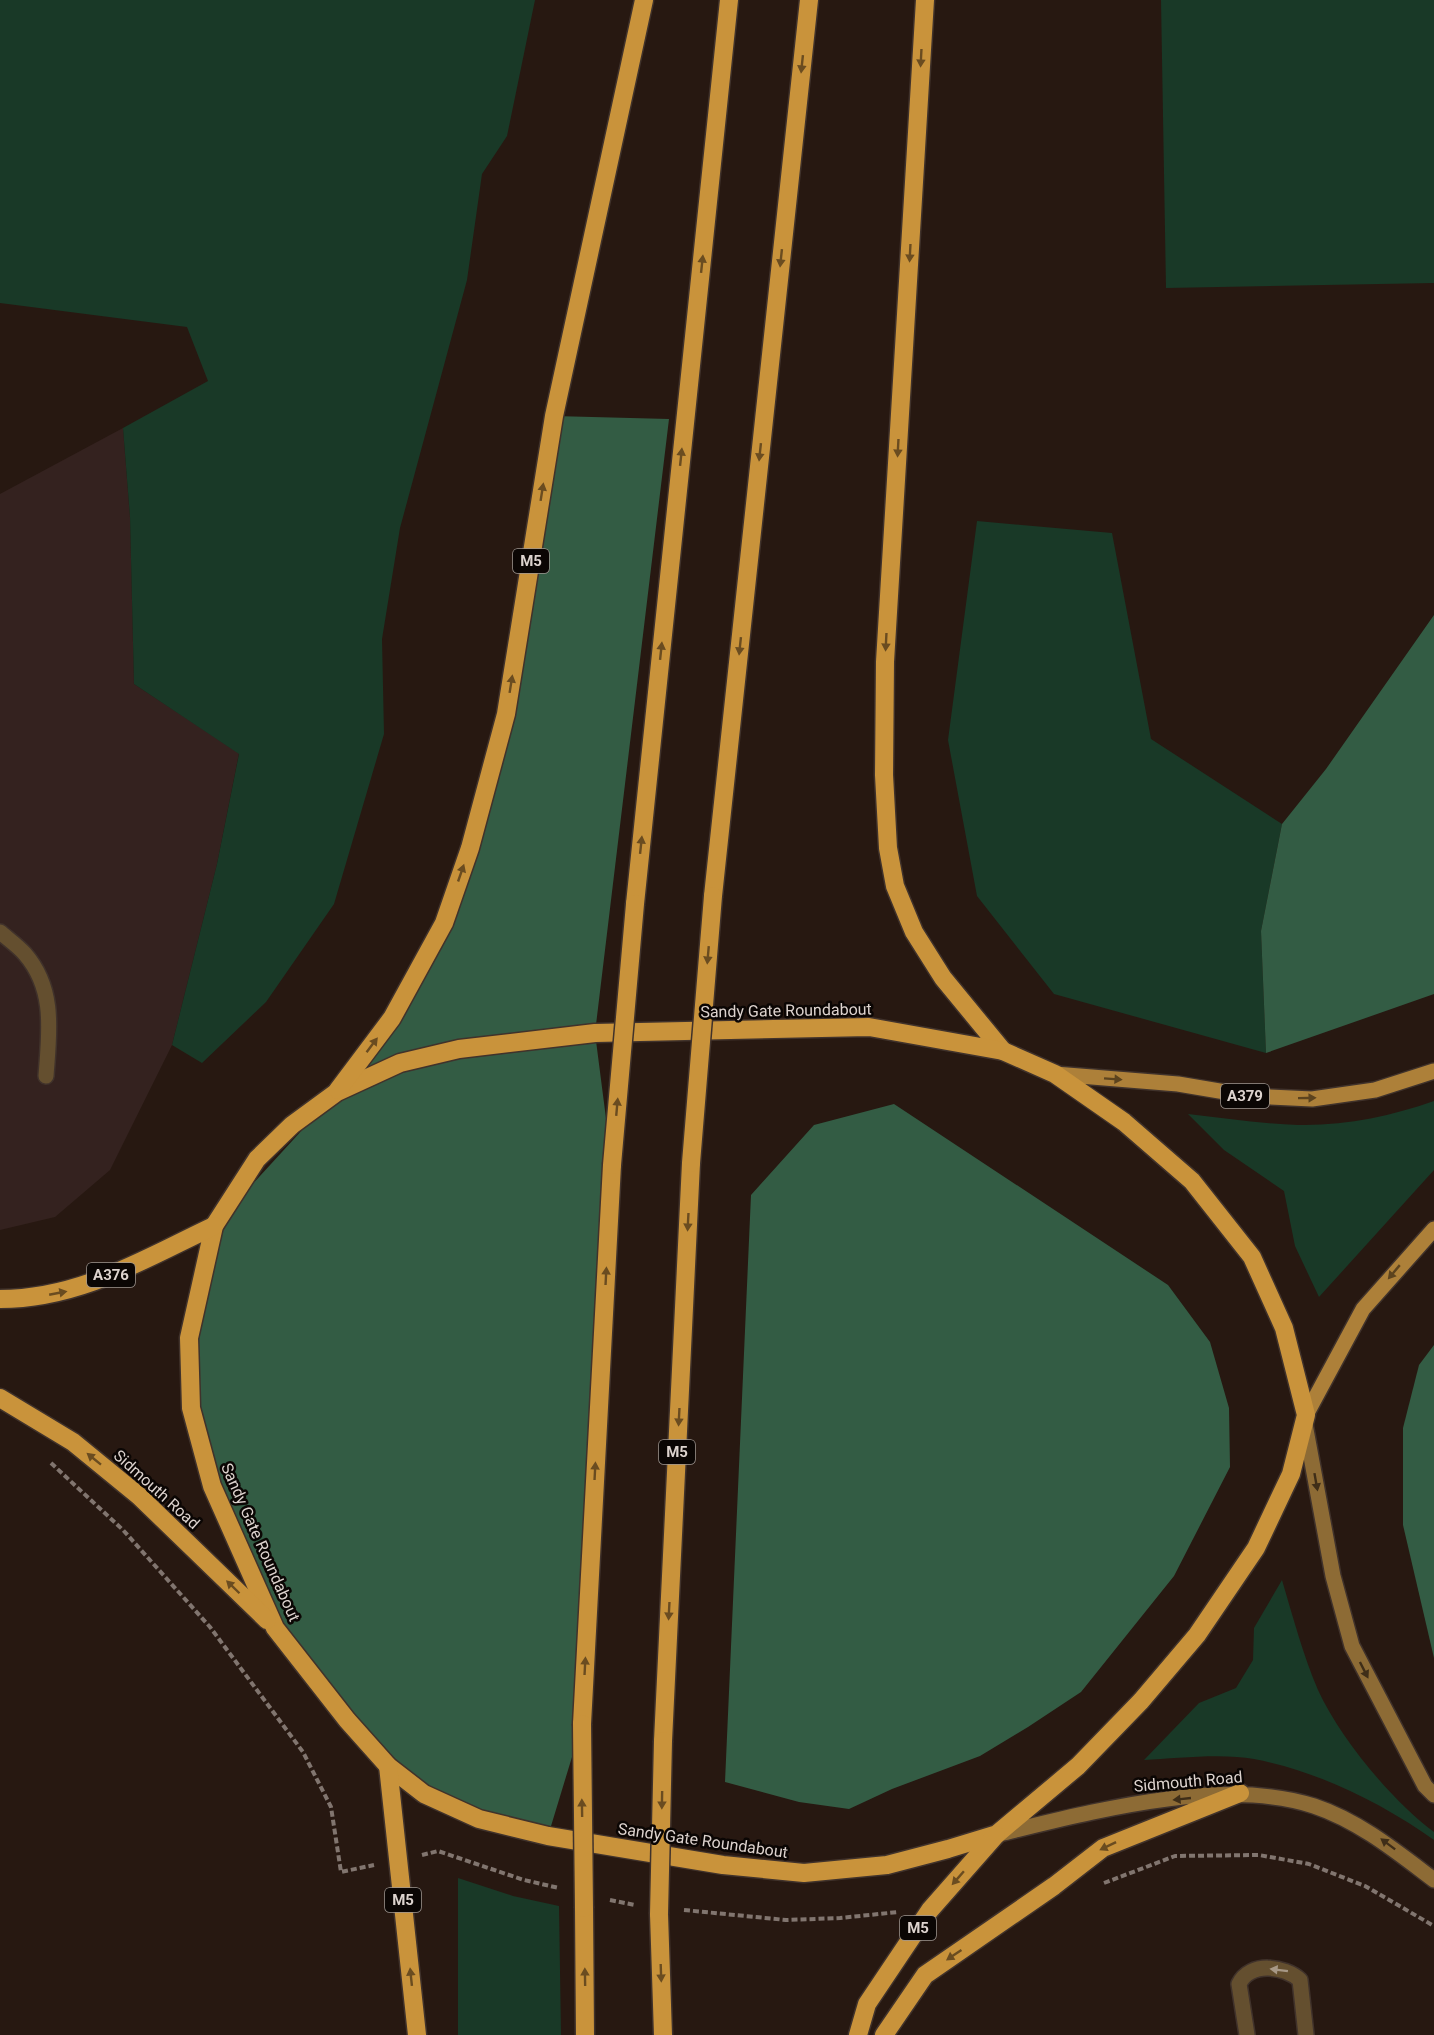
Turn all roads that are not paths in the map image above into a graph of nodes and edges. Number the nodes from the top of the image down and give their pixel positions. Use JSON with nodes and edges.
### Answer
{"nodes":[{"id":1,"x":644,"y":0,"type":"edge"},
{"id":2,"x":729,"y":0,"type":"edge"},
{"id":3,"x":809,"y":0,"type":"edge"},
{"id":4,"x":925,"y":0,"type":"edge"},
{"id":5,"x":0,"y":932,"type":"edge"},
{"id":6,"x":1003,"y":1051,"type":"junction"},
{"id":7,"x":1434,"y":1071,"type":"edge"},
{"id":8,"x":1055,"y":1074,"type":"junction"},
{"id":9,"x":46,"y":1076,"type":"dead end"},
{"id":10,"x":337,"y":1092,"type":"junction"},
{"id":11,"x":214,"y":1226,"type":"junction"},
{"id":12,"x":1434,"y":1229,"type":"edge"},
{"id":13,"x":0,"y":1299,"type":"edge"},
{"id":14,"x":0,"y":1398,"type":"edge"},
{"id":15,"x":1306,"y":1420,"type":"junction"},
{"id":16,"x":275,"y":1628,"type":"junction"},
{"id":17,"x":388,"y":1766,"type":"junction"},
{"id":18,"x":1240,"y":1793,"type":"junction"},
{"id":19,"x":1434,"y":1795,"type":"edge"},
{"id":20,"x":997,"y":1834,"type":"junction"},
{"id":21,"x":1434,"y":1880,"type":"edge"},
{"id":22,"x":417,"y":2035,"type":"edge"},
{"id":23,"x":585,"y":2035,"type":"edge"},
{"id":24,"x":663,"y":2035,"type":"edge"},
{"id":25,"x":858,"y":2035,"type":"edge"},
{"id":26,"x":884,"y":2035,"type":"edge"},
{"id":27,"x":1247,"y":2035,"type":"edge"},
{"id":28,"x":1306,"y":2035,"type":"edge"}],
"edges":[{"from":10,"to":1,"type":"highway","number":"M5","one_way":true},
{"from":23,"to":2,"type":"highway","one_way":true,"bridge":true},
{"from":3,"to":24,"type":"highway","number":"M5","one_way":true,"bridge":true},
{"from":4,"to":6,"type":"highway","one_way":true},
{"from":5,"to":9,"type":"lane"},
{"from":6,"to":8,"type":"highway","name":"Sandy Gate Roundabout"},
{"from":6,"to":10,"type":"highway","name":"Sandy Gate Roundabout"},
{"from":8,"to":7,"type":"main road","number":"A379","one_way":true},
{"from":8,"to":15,"type":"highway","name":"Sandy Gate Roundabout"},
{"from":10,"to":11,"type":"highway","name":"Sandy Gate Roundabout"},
{"from":13,"to":11,"type":"highway","number":"A376","one_way":true},
{"from":11,"to":16,"type":"highway","name":"Sandy Gate Roundabout"},
{"from":12,"to":15,"type":"main road","one_way":true},
{"from":16,"to":14,"type":"highway","name":"Sidmouth Road","one_way":true},
{"from":15,"to":19,"type":"main road","one_way":true},
{"from":15,"to":20,"type":"highway","name":"Sandy Gate Roundabout"},
{"from":16,"to":17,"type":"highway","name":"Sandy Gate Roundabout"},
{"from":17,"to":20,"type":"highway","name":"Sandy Gate Roundabout"},
{"from":22,"to":17,"type":"highway","number":"M5","one_way":true},
{"from":18,"to":20,"type":"main road","name":"Sidmouth Road","one_way":true},
{"from":21,"to":18,"type":"main road","name":"Sidmouth Road","one_way":true},
{"from":18,"to":26,"type":"highway","number":"M5","one_way":true},
{"from":20,"to":25,"type":"highway","number":"M5","one_way":true},
{"from":28,"to":27,"type":"lane","one_way":true}]}
